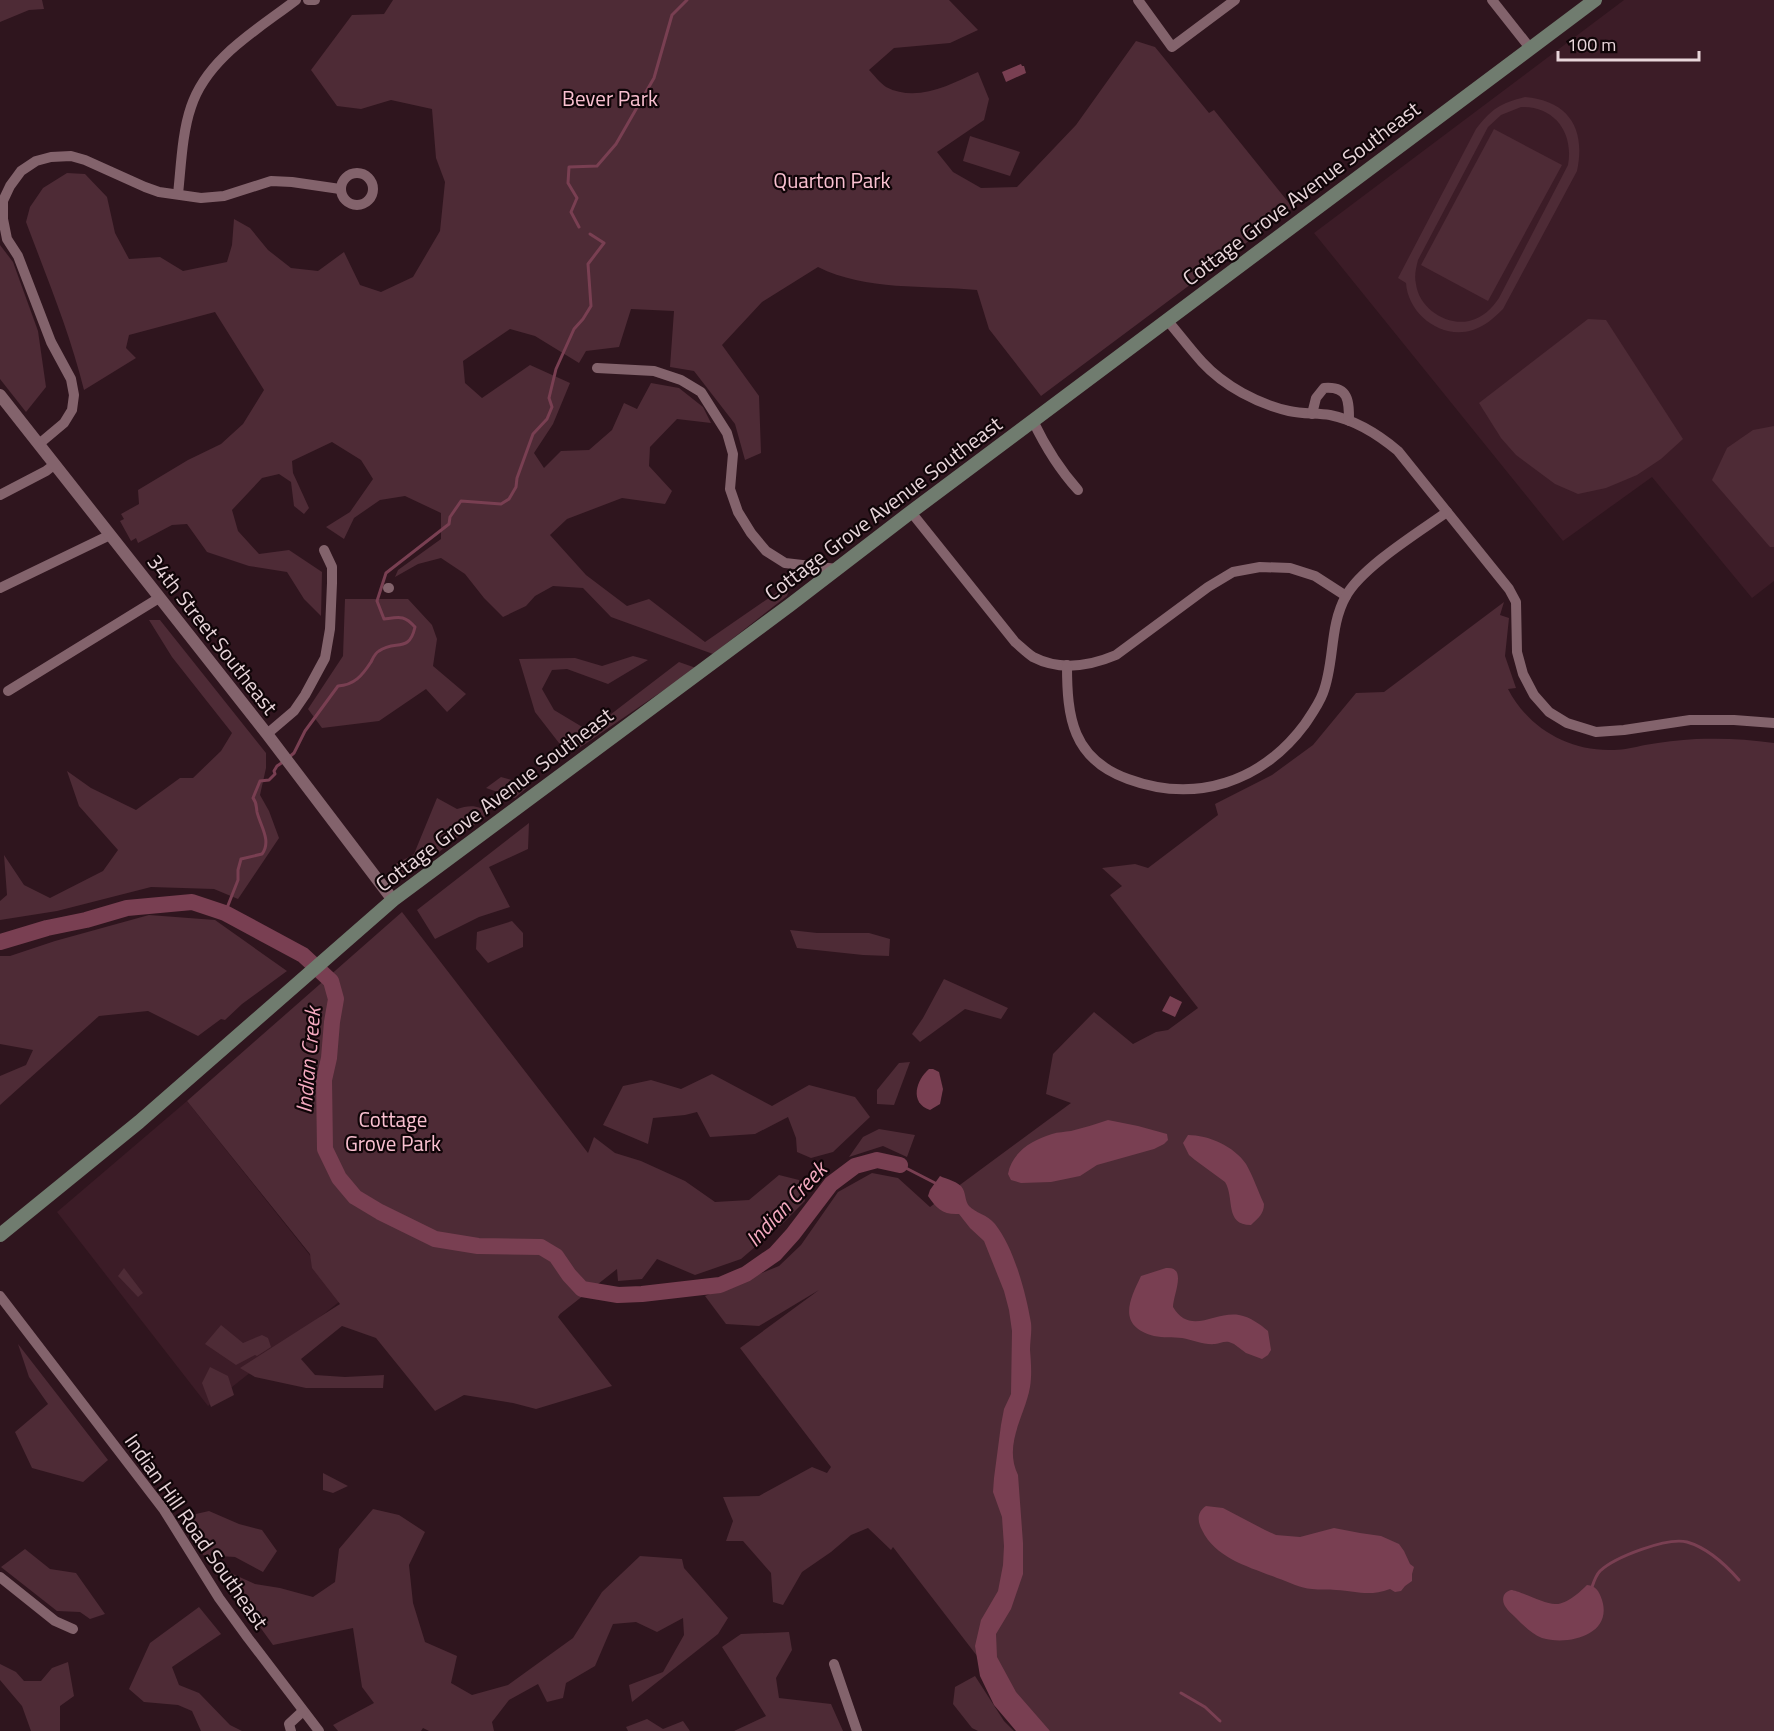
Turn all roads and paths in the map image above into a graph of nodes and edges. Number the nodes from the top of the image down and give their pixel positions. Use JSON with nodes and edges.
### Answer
{"nodes":[{"id":1,"x":296,"y":0,"type":"edge"},
{"id":2,"x":308,"y":0,"type":"edge"},
{"id":3,"x":315,"y":0,"type":"edge"},
{"id":4,"x":1138,"y":0,"type":"edge"},
{"id":5,"x":1234,"y":0,"type":"edge"},
{"id":6,"x":1492,"y":0,"type":"edge"},
{"id":7,"x":1595,"y":0,"type":"edge"},
{"id":8,"x":1530,"y":48,"type":"junction"},
{"id":9,"x":340,"y":189,"type":"dead end"},
{"id":10,"x":178,"y":194,"type":"junction"},
{"id":11,"x":1167,"y":320,"type":"junction"},
{"id":12,"x":597,"y":368,"type":"dead end"},
{"id":13,"x":0,"y":395,"type":"edge"},
{"id":14,"x":1312,"y":414,"type":"junction"},
{"id":15,"x":1033,"y":421,"type":"junction"},
{"id":16,"x":1349,"y":421,"type":"junction"},
{"id":17,"x":39,"y":444,"type":"junction"},
{"id":18,"x":55,"y":465,"type":"junction"},
{"id":19,"x":1078,"y":490,"type":"dead end"},
{"id":20,"x":0,"y":495,"type":"edge"},
{"id":21,"x":911,"y":512,"type":"junction"},
{"id":22,"x":1447,"y":512,"type":"junction"},
{"id":23,"x":110,"y":536,"type":"junction"},
{"id":24,"x":324,"y":550,"type":"dead end"},
{"id":25,"x":837,"y":569,"type":"junction"},
{"id":26,"x":0,"y":588,"type":"edge"},
{"id":27,"x":1346,"y":596,"type":"junction"},
{"id":28,"x":159,"y":598,"type":"junction"},
{"id":29,"x":1067,"y":665,"type":"junction"},
{"id":30,"x":8,"y":691,"type":"dead end"},
{"id":31,"x":1774,"y":723,"type":"edge"},
{"id":32,"x":267,"y":734,"type":"junction"},
{"id":33,"x":393,"y":900,"type":"junction"},
{"id":34,"x":0,"y":1234,"type":"edge"},
{"id":35,"x":0,"y":1296,"type":"edge"},
{"id":36,"x":0,"y":1577,"type":"edge"},
{"id":37,"x":73,"y":1629,"type":"dead end"},
{"id":38,"x":834,"y":1664,"type":"dead end"},
{"id":39,"x":303,"y":1711,"type":"junction"},
{"id":40,"x":291,"y":1731,"type":"edge"},
{"id":41,"x":319,"y":1731,"type":"edge"},
{"id":42,"x":857,"y":1731,"type":"edge"}],
"edges":[{"from":1,"to":10,"type":"street"},
{"from":2,"to":3,"type":"street"},
{"from":4,"to":5,"type":"street"},
{"from":6,"to":8,"type":"street"},
{"from":7,"to":8,"type":"main road","name":"Cottage Grove Avenue Southeast"},
{"from":8,"to":11,"type":"main road","name":"Cottage Grove Avenue Southeast"},
{"from":9,"to":10,"type":"street"},
{"from":10,"to":17,"type":"street"},
{"from":11,"to":14,"type":"street"},
{"from":11,"to":15,"type":"main road","name":"Cottage Grove Avenue Southeast"},
{"from":12,"to":25,"type":"street"},
{"from":13,"to":17,"type":"street","name":"34th Street Southeast"},
{"from":14,"to":16,"type":"street"},
{"from":14,"to":16,"type":"street"},
{"from":15,"to":19,"type":"street","name":"Cottage Grove Avenue Southeast"},
{"from":15,"to":21,"type":"main road","name":"Cottage Grove Avenue Southeast"},
{"from":16,"to":22,"type":"street"},
{"from":17,"to":18,"type":"street","name":"34th Street Southeast"},
{"from":18,"to":20,"type":"street"},
{"from":18,"to":23,"type":"street","name":"34th Street Southeast"},
{"from":21,"to":25,"type":"main road","name":"Cottage Grove Avenue Southeast"},
{"from":21,"to":29,"type":"street"},
{"from":22,"to":27,"type":"street"},
{"from":22,"to":31,"type":"street"},
{"from":23,"to":26,"type":"street"},
{"from":23,"to":28,"type":"street","name":"34th Street Southeast"},
{"from":24,"to":32,"type":"street"},
{"from":25,"to":33,"type":"main road","name":"Cottage Grove Avenue Southeast"},
{"from":27,"to":29,"type":"street"},
{"from":27,"to":29,"type":"street"},
{"from":28,"to":30,"type":"street"},
{"from":28,"to":32,"type":"street","name":"34th Street Southeast"},
{"from":32,"to":33,"type":"street","name":"34th Street Southeast"},
{"from":33,"to":34,"type":"main road","name":"Cottage Grove Avenue Southeast"},
{"from":35,"to":39,"type":"street","name":"Indian Hill Road Southeast"},
{"from":36,"to":37,"type":"street"},
{"from":38,"to":42,"type":"street"},
{"from":39,"to":40,"type":"street"},
{"from":39,"to":41,"type":"street","name":"Indian Hill Road Southeast"}]}
